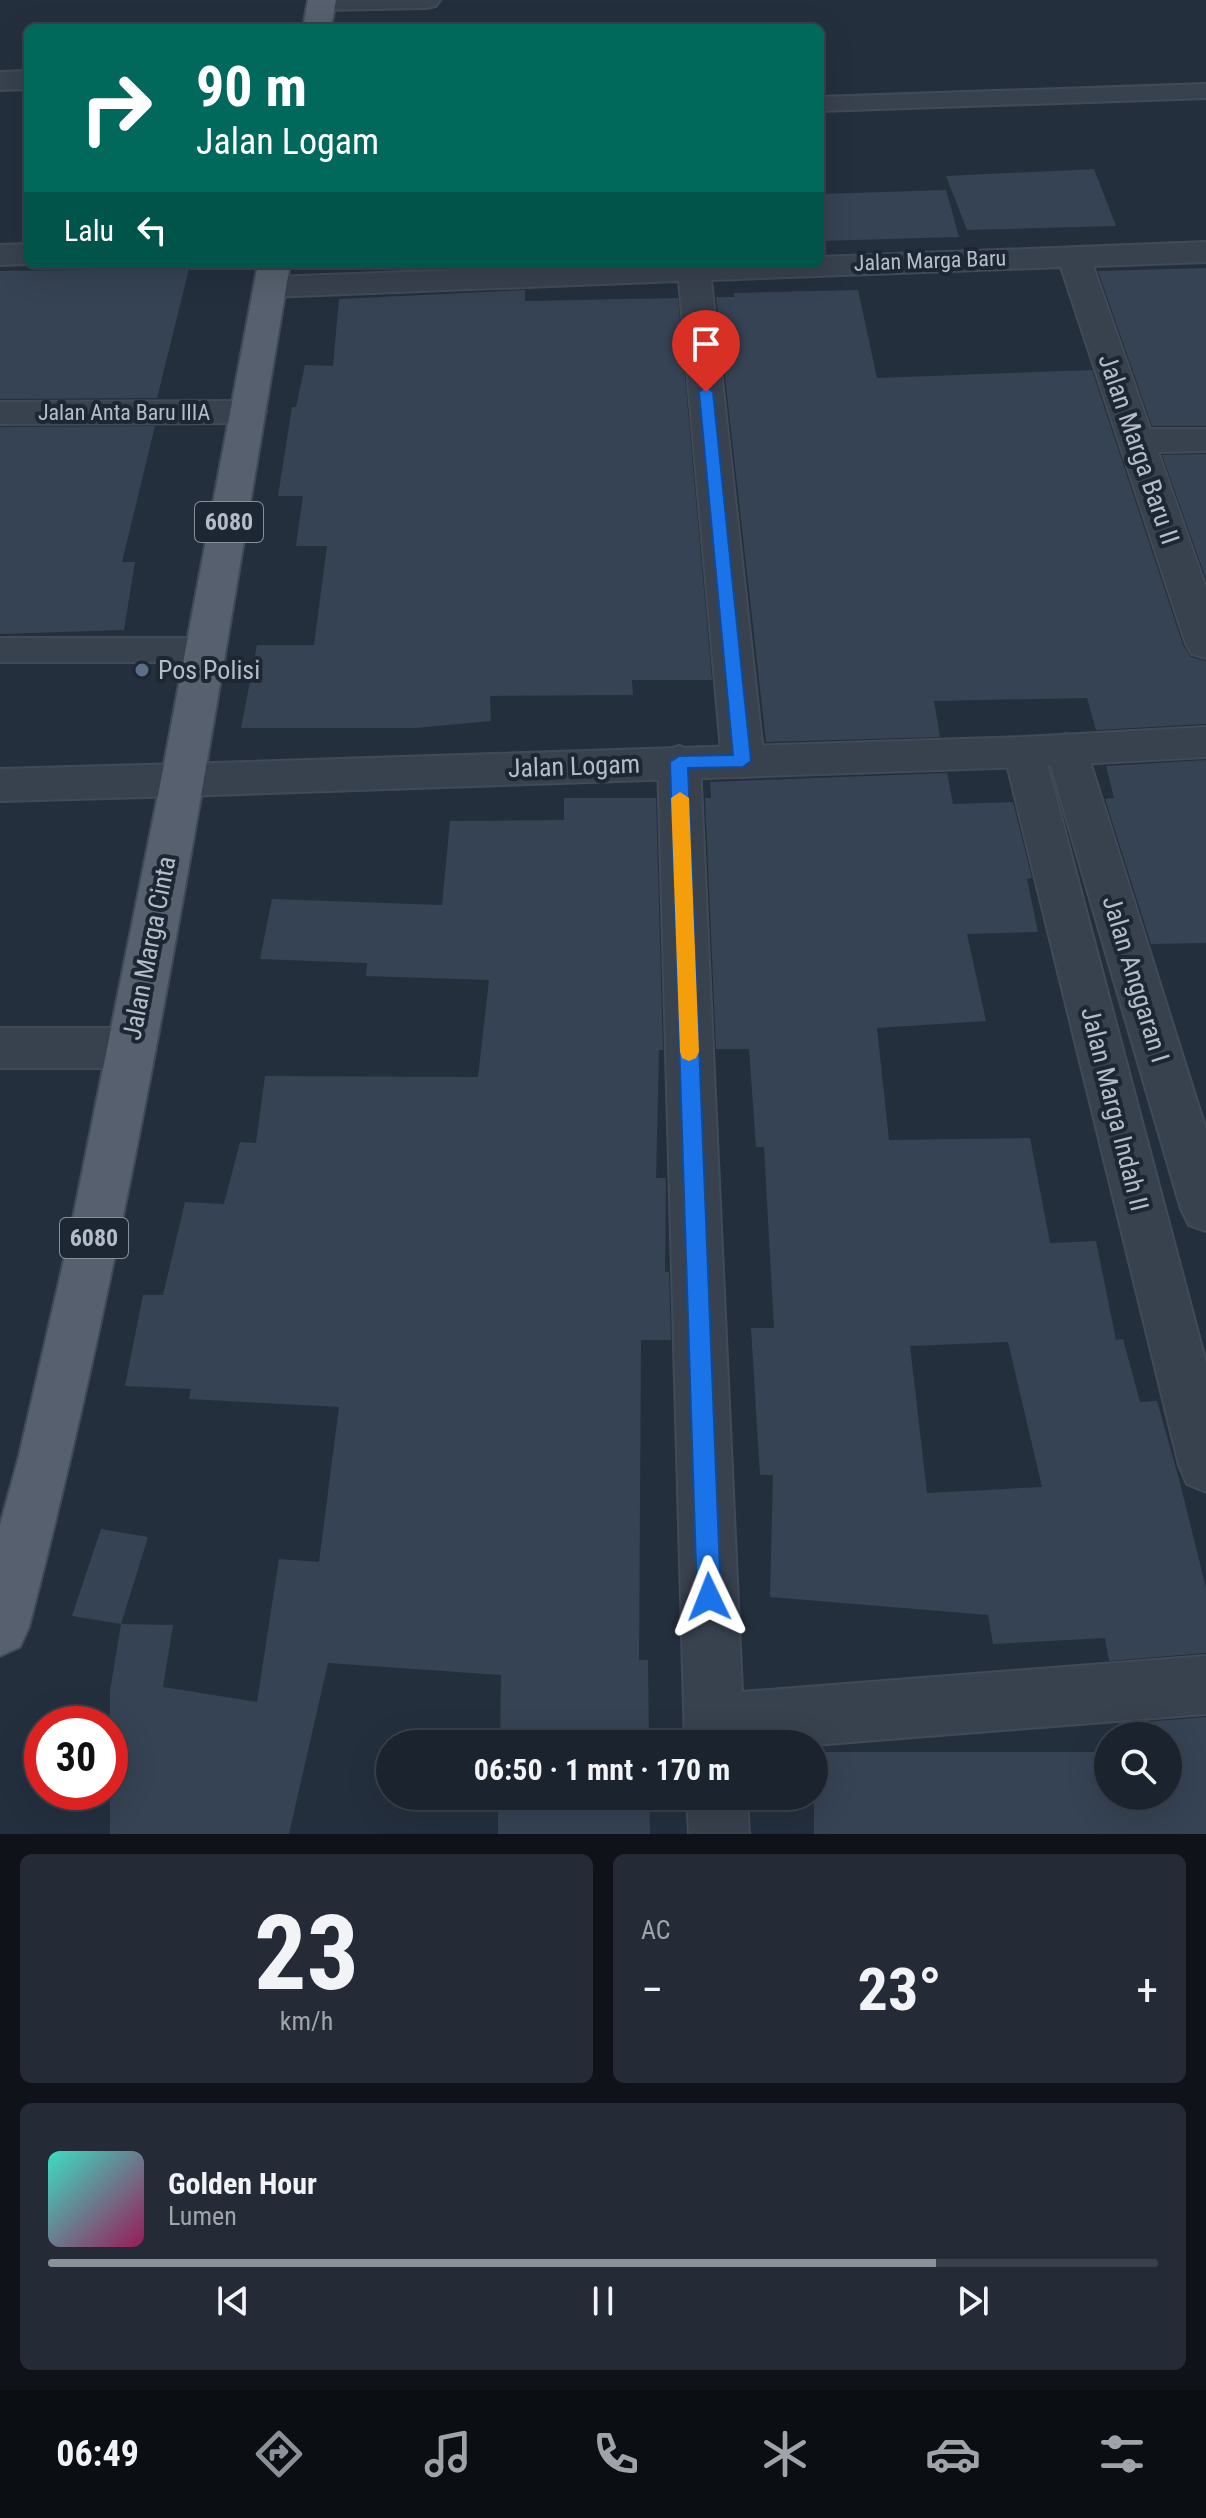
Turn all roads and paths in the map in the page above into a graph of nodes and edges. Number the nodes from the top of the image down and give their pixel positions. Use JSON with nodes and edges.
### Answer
{"nodes":[{"id":1,"x":426,"y":0,"type":"edge"},
{"id":2,"x":320,"y":10,"type":"edge"},
{"id":3,"x":24,"y":80,"type":"edge"},
{"id":4,"x":0,"y":81,"type":"edge"},
{"id":5,"x":1206,"y":91,"type":"edge"},
{"id":6,"x":824,"y":104,"type":"edge"},
{"id":7,"x":1206,"y":252,"type":"edge"},
{"id":8,"x":24,"y":254,"type":"edge"},
{"id":9,"x":0,"y":255,"type":"edge"},
{"id":10,"x":1073,"y":255,"type":"junction"},
{"id":11,"x":824,"y":264,"type":"edge"},
{"id":12,"x":721,"y":268,"type":"edge"},
{"id":13,"x":694,"y":269,"type":"junction"},
{"id":14,"x":272,"y":276,"type":"edge"},
{"id":15,"x":249,"y":412,"type":"junction"},
{"id":16,"x":0,"y":413,"type":"edge"},
{"id":17,"x":1206,"y":440,"type":"edge"},
{"id":18,"x":1137,"y":441,"type":"junction"},
{"id":19,"x":1206,"y":644,"type":"edge"},
{"id":20,"x":0,"y":650,"type":"edge"},
{"id":21,"x":205,"y":650,"type":"junction"},
{"id":22,"x":1206,"y":742,"type":"edge"},
{"id":23,"x":1045,"y":751,"type":"junction"},
{"id":24,"x":743,"y":761,"type":"junction"},
{"id":25,"x":679,"y":762,"type":"junction"},
{"id":26,"x":0,"y":785,"type":"edge"},
{"id":27,"x":181,"y":785,"type":"junction"},
{"id":28,"x":0,"y":1048,"type":"edge"},
{"id":29,"x":131,"y":1048,"type":"junction"},
{"id":30,"x":1206,"y":1209,"type":"edge"},
{"id":31,"x":1206,"y":1465,"type":"edge"},
{"id":32,"x":0,"y":1627,"type":"edge"},
{"id":33,"x":1206,"y":1685,"type":"edge"},
{"id":34,"x":714,"y":1730,"type":"edge"},
{"id":35,"x":754,"y":1730,"type":"edge"},
{"id":36,"x":718,"y":1810,"type":"edge"},
{"id":37,"x":719,"y":1834,"type":"edge"}],
"edges":[{"from":1,"to":2,"type":"street"},
{"from":3,"to":4,"type":"street"},
{"from":5,"to":6,"type":"lane"},
{"from":7,"to":10,"type":"street","name":"Jalan Marga Baru"},
{"from":8,"to":9,"type":"street"},
{"from":10,"to":11,"type":"street","name":"Jalan Marga Baru"},
{"from":10,"to":18,"type":"street","name":"Jalan Marga Baru II"},
{"from":12,"to":13,"type":"street","name":"Jalan Marga Baru"},
{"from":13,"to":14,"type":"street","name":"Jalan Marga Baru"},
{"from":13,"to":24,"type":"street"},
{"from":14,"to":15,"type":"main road","name":"Jalan Marga Cinta","number":"6080"},
{"from":15,"to":16,"type":"street","name":"Jalan Anta Baru IIIA"},
{"from":15,"to":21,"type":"main road","name":"Jalan Marga Cinta","number":"6080"},
{"from":17,"to":18,"type":"street"},
{"from":18,"to":19,"type":"street","name":"Jalan Marga Baru II"},
{"from":20,"to":21,"type":"lane"},
{"from":21,"to":27,"type":"main road","name":"Jalan Marga Cinta","number":"6080"},
{"from":22,"to":23,"type":"street","name":"Jalan Logam"},
{"from":23,"to":24,"type":"street","name":"Jalan Logam"},
{"from":23,"to":30,"type":"street","name":"Jalan Anggaran I"},
{"from":23,"to":31,"type":"street","name":"Jalan Marga Indah II"},
{"from":24,"to":25,"type":"street","name":"Jalan Logam"},
{"from":25,"to":27,"type":"street","name":"Jalan Logam"},
{"from":25,"to":34,"type":"street"},
{"from":26,"to":27,"type":"street","name":"Jalan Logam"},
{"from":27,"to":29,"type":"main road","name":"Jalan Marga Cinta","number":"6080"},
{"from":28,"to":29,"type":"street"},
{"from":29,"to":32,"type":"main road","name":"Jalan Marga Cinta","number":"6080"},
{"from":33,"to":35,"type":"street"},
{"from":36,"to":37,"type":"street"}]}
